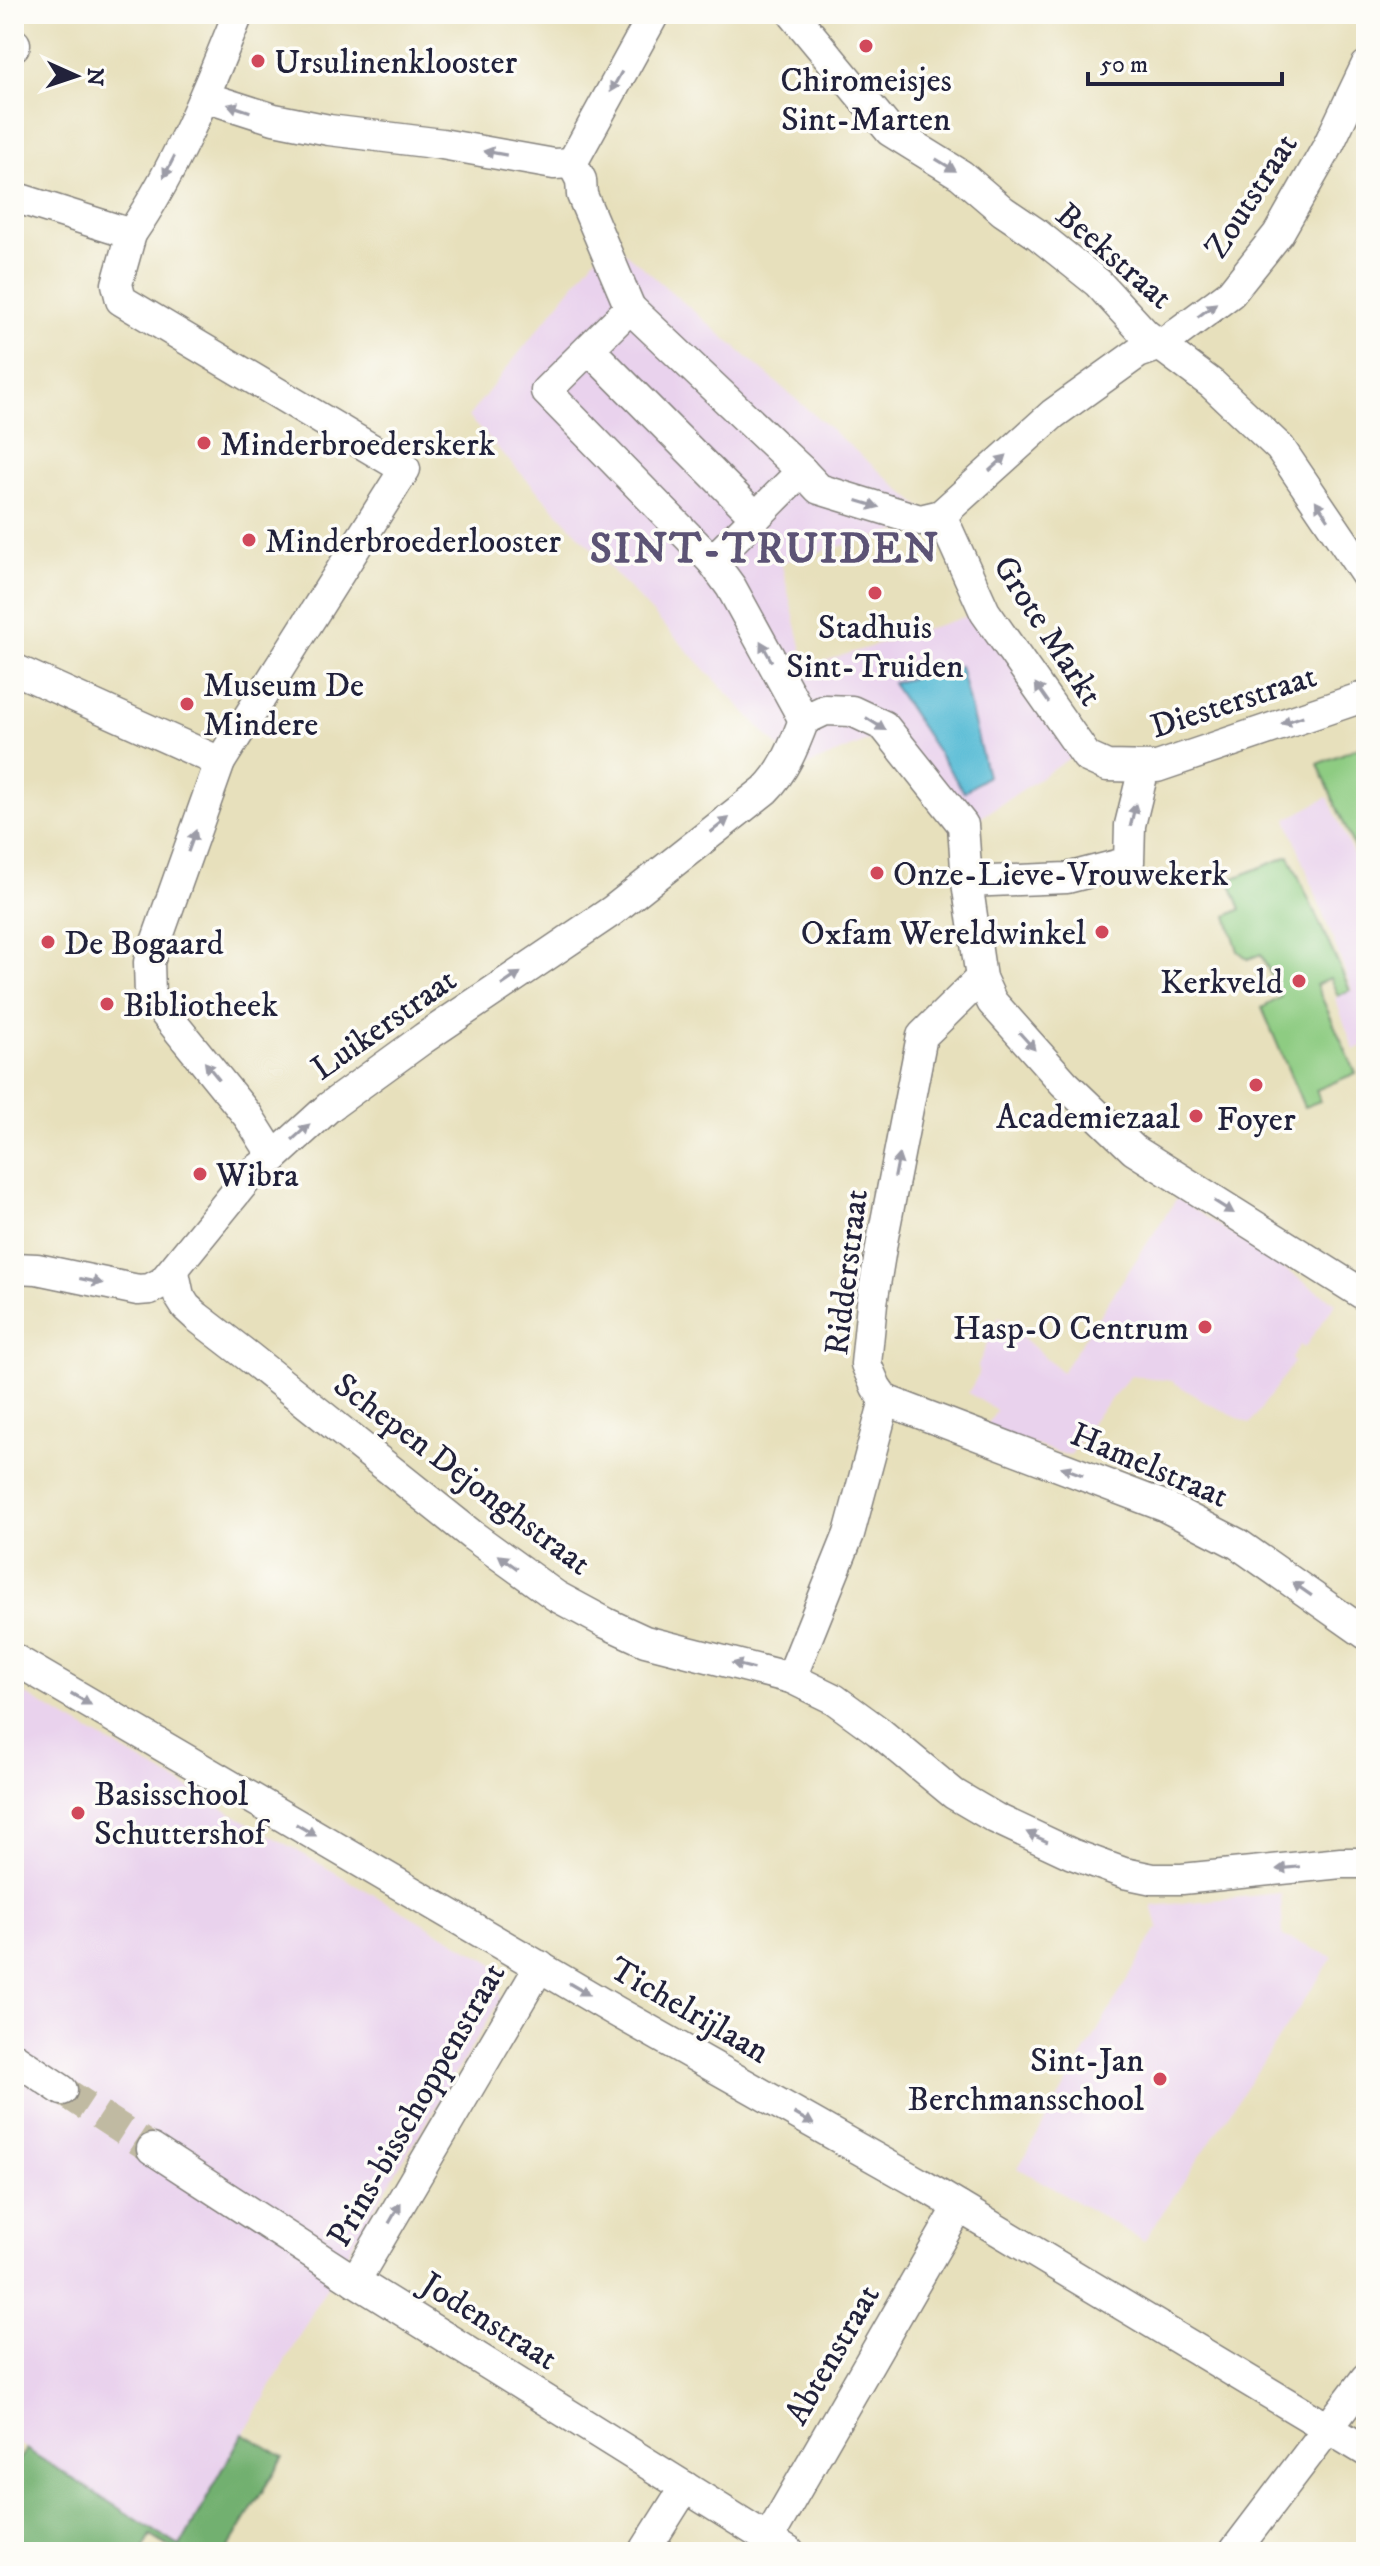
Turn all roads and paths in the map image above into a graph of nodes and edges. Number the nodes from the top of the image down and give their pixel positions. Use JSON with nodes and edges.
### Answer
{"nodes":[{"id":1,"x":238,"y":14,"type":"edge"},
{"id":2,"x":654,"y":14,"type":"edge"},
{"id":3,"x":793,"y":14,"type":"edge"},
{"id":4,"x":1366,"y":66,"type":"edge"},
{"id":5,"x":205,"y":97,"type":"junction"},
{"id":6,"x":572,"y":163,"type":"junction"},
{"id":7,"x":14,"y":197,"type":"edge"},
{"id":8,"x":131,"y":234,"type":"junction"},
{"id":9,"x":630,"y":308,"type":"junction"},
{"id":10,"x":1161,"y":345,"type":"junction"},
{"id":11,"x":589,"y":349,"type":"junction"},
{"id":12,"x":802,"y":471,"type":"junction"},
{"id":13,"x":941,"y":515,"type":"junction"},
{"id":14,"x":756,"y":517,"type":"junction"},
{"id":15,"x":712,"y":561,"type":"junction"},
{"id":16,"x":1366,"y":575,"type":"edge"},
{"id":17,"x":14,"y":669,"type":"edge"},
{"id":18,"x":1366,"y":696,"type":"edge"},
{"id":19,"x":804,"y":720,"type":"junction"},
{"id":20,"x":220,"y":762,"type":"junction"},
{"id":21,"x":1133,"y":768,"type":"junction"},
{"id":22,"x":967,"y":882,"type":"junction"},
{"id":23,"x":981,"y":978,"type":"junction"},
{"id":24,"x":274,"y":1157,"type":"junction"},
{"id":25,"x":14,"y":1268,"type":"edge"},
{"id":26,"x":174,"y":1272,"type":"junction"},
{"id":27,"x":1366,"y":1296,"type":"edge"},
{"id":28,"x":885,"y":1400,"type":"junction"},
{"id":29,"x":1366,"y":1634,"type":"edge"},
{"id":30,"x":14,"y":1659,"type":"edge"},
{"id":31,"x":791,"y":1678,"type":"junction"},
{"id":32,"x":1366,"y":1863,"type":"edge"},
{"id":33,"x":540,"y":1966,"type":"junction"},
{"id":34,"x":14,"y":2058,"type":"edge"},
{"id":35,"x":62,"y":2090,"type":"tunnel mouth"},
{"id":36,"x":152,"y":2149,"type":"tunnel mouth"},
{"id":37,"x":959,"y":2207,"type":"junction"},
{"id":38,"x":355,"y":2281,"type":"junction"},
{"id":39,"x":1366,"y":2378,"type":"edge"},
{"id":40,"x":1327,"y":2428,"type":"junction"},
{"id":41,"x":1366,"y":2451,"type":"edge"},
{"id":42,"x":685,"y":2487,"type":"junction"},
{"id":43,"x":778,"y":2545,"type":"edge"},
{"id":44,"x":644,"y":2552,"type":"edge"},
{"id":45,"x":1234,"y":2552,"type":"edge"}],
"edges":[{"from":1,"to":5,"type":"street"},
{"from":2,"to":6,"type":"street","one_way":true},
{"from":3,"to":10,"type":"street","name":"Beekstraat","one_way":true},
{"from":10,"to":4,"type":"street","name":"Zoutstraat","one_way":true},
{"from":6,"to":5,"type":"street","one_way":true},
{"from":5,"to":8,"type":"street","one_way":true},
{"from":6,"to":9,"type":"street"},
{"from":7,"to":8,"type":"street"},
{"from":8,"to":20,"type":"street"},
{"from":9,"to":11,"type":"street"},
{"from":9,"to":12,"type":"street"},
{"from":13,"to":10,"type":"street","name":"Zoutstraat","one_way":true},
{"from":16,"to":10,"type":"street","name":"Beekstraat","one_way":true},
{"from":11,"to":14,"type":"street"},
{"from":11,"to":15,"type":"street"},
{"from":12,"to":13,"type":"street","one_way":true},
{"from":12,"to":14,"type":"street"},
{"from":21,"to":13,"type":"street","name":"Grote Markt","one_way":true},
{"from":14,"to":15,"type":"street"},
{"from":19,"to":15,"type":"street","one_way":true},
{"from":17,"to":20,"type":"street"},
{"from":18,"to":21,"type":"street","name":"Diesterstraat","one_way":true},
{"from":19,"to":22,"type":"street","one_way":true},
{"from":24,"to":19,"type":"street","name":"Luikerstraat","one_way":true},
{"from":24,"to":20,"type":"street","one_way":true},
{"from":22,"to":21,"type":"street","one_way":true},
{"from":22,"to":23,"type":"street"},
{"from":23,"to":27,"type":"street","one_way":true},
{"from":28,"to":23,"type":"street","name":"Ridderstraat","one_way":true},
{"from":24,"to":26,"type":"street","name":"Luikerstraat"},
{"from":25,"to":26,"type":"street","name":"Luikerstraat","one_way":true},
{"from":31,"to":26,"type":"street","name":"Schepen Dejonghstraat","one_way":true},
{"from":29,"to":28,"type":"street","name":"Hamelstraat","one_way":true},
{"from":28,"to":31,"type":"street"},
{"from":30,"to":33,"type":"street","name":"Tichelrijlaan","one_way":true},
{"from":32,"to":31,"type":"street","name":"Schepen Dejonghstraat","one_way":true},
{"from":33,"to":37,"type":"street","name":"Tichelrijlaan","one_way":true},
{"from":38,"to":33,"type":"street","name":"Prins-bisschoppenstraat","one_way":true},
{"from":34,"to":35,"type":"street"},
{"from":36,"to":38,"type":"street","name":"Jodenstraat"},
{"from":37,"to":40,"type":"street","name":"Tichelrijlaan"},
{"from":37,"to":43,"type":"street","name":"Abtenstraat"},
{"from":38,"to":42,"type":"street","name":"Jodenstraat"},
{"from":39,"to":40,"type":"street"},
{"from":40,"to":41,"type":"street","name":"Tichelrijlaan"},
{"from":40,"to":45,"type":"street"},
{"from":42,"to":43,"type":"street","name":"Jodenstraat"},
{"from":42,"to":44,"type":"street"}]}
